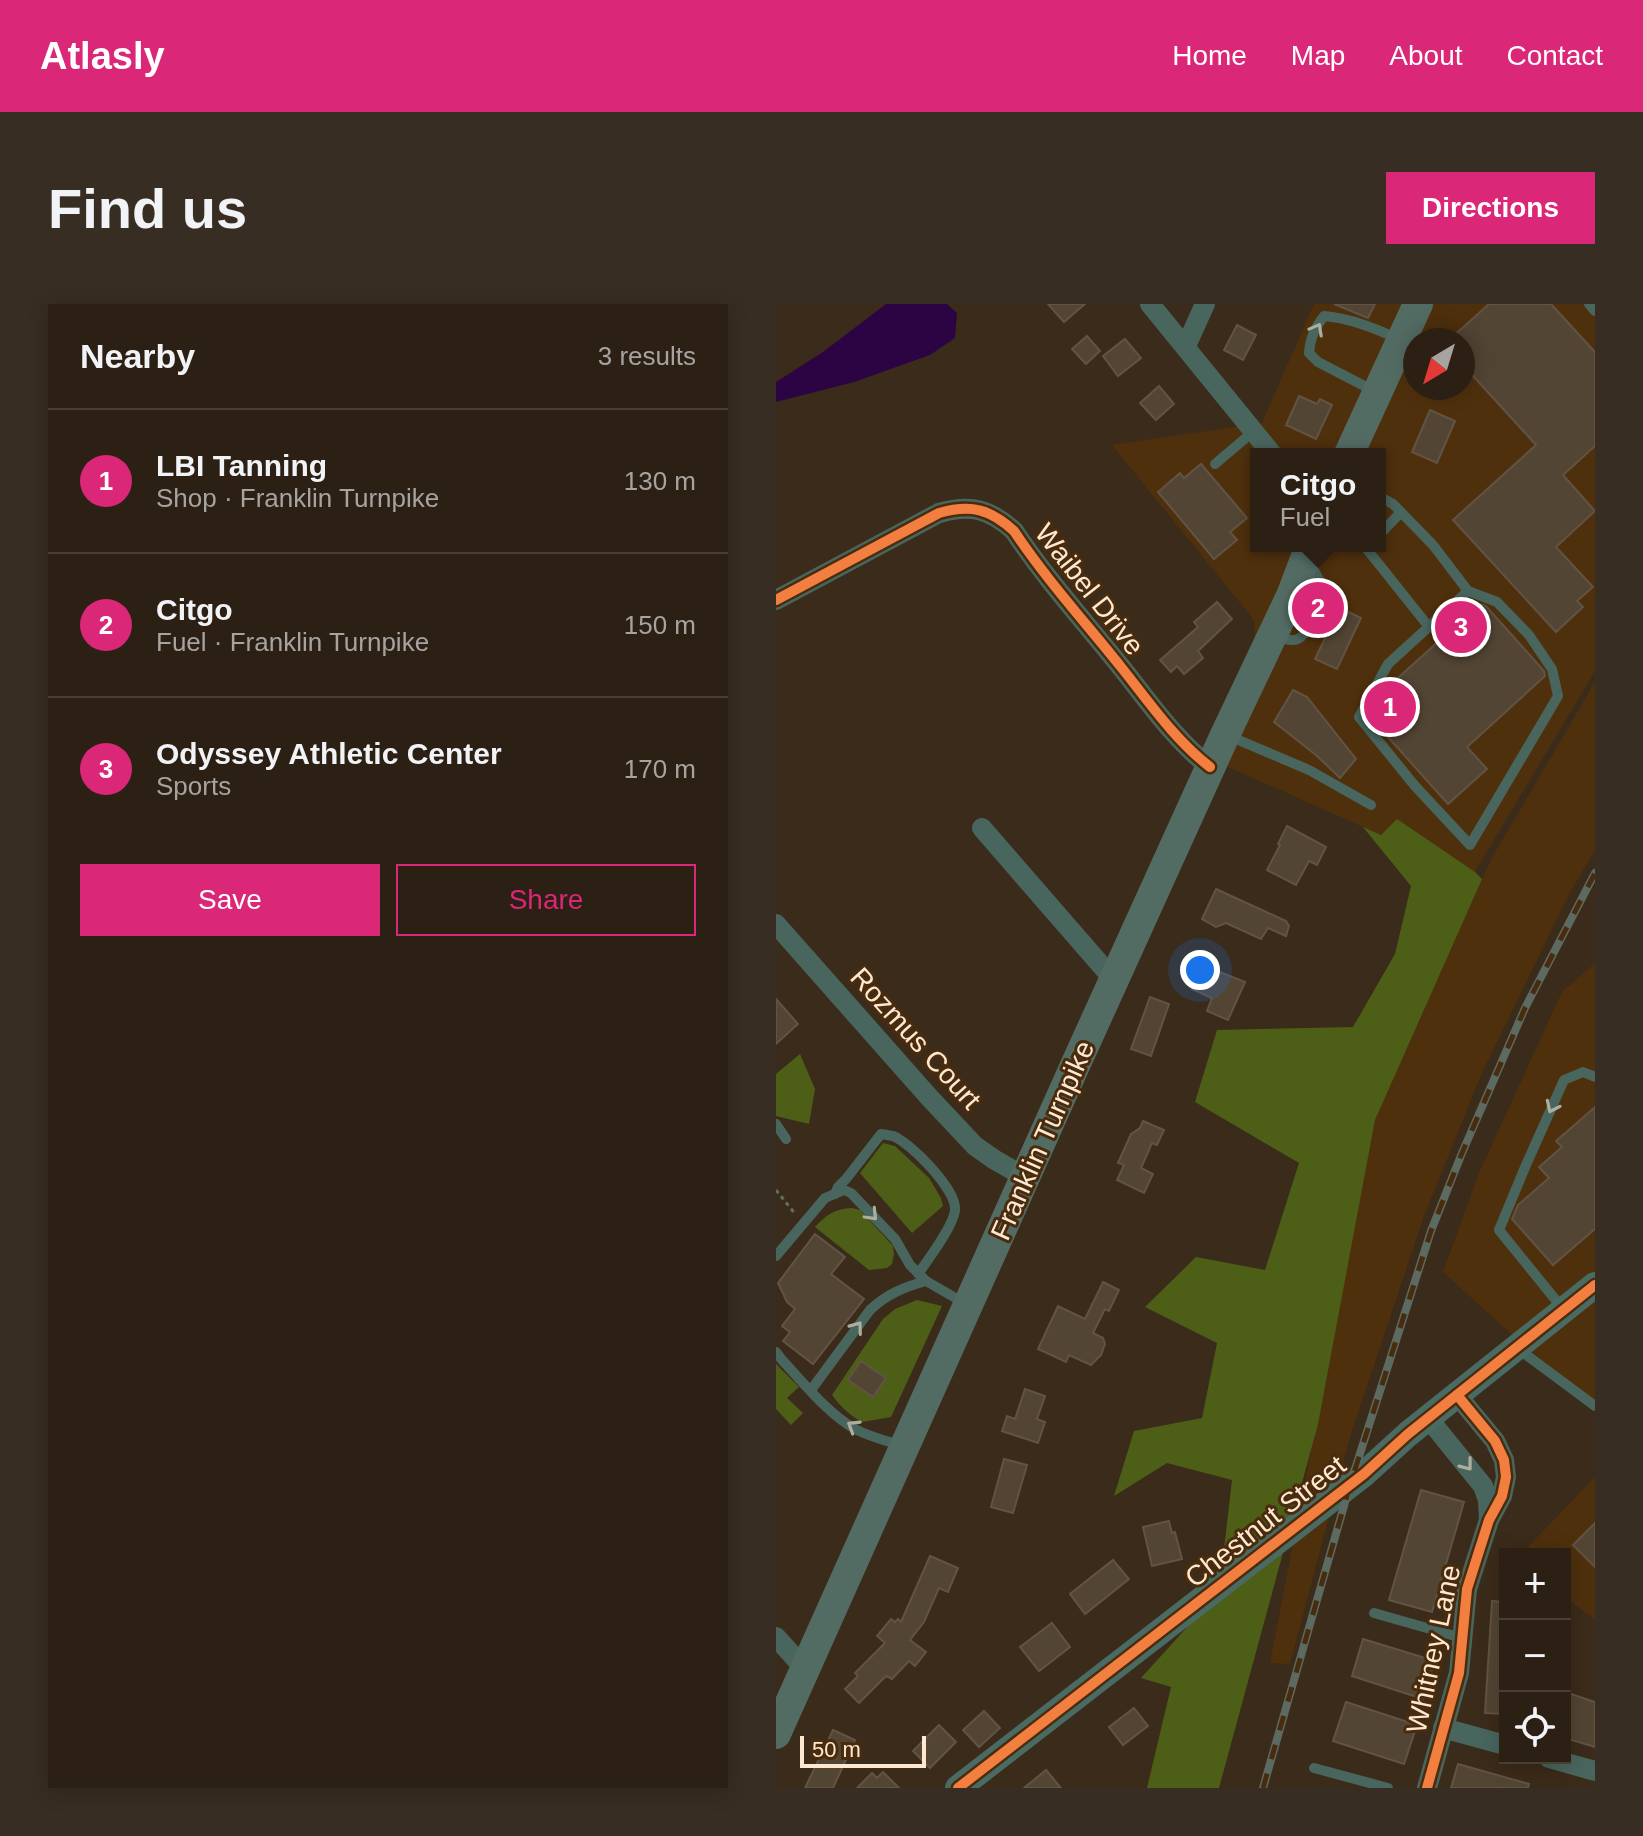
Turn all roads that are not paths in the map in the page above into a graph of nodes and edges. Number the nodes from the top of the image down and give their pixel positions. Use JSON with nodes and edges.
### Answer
{"nodes":[{"id":1,"x":1150,"y":304,"type":"edge"},
{"id":2,"x":1205,"y":304,"type":"edge"},
{"id":3,"x":1418,"y":304,"type":"edge"},
{"id":4,"x":1589,"y":304,"type":"edge"},
{"id":5,"x":1595,"y":311,"type":"edge"},
{"id":6,"x":1402,"y":340,"type":"junction"},
{"id":7,"x":1186,"y":346,"type":"junction"},
{"id":8,"x":1377,"y":393,"type":"junction"},
{"id":9,"x":1254,"y":431,"type":"junction"},
{"id":10,"x":1267,"y":448,"type":"edge"},
{"id":11,"x":1352,"y":448,"type":"edge"},
{"id":12,"x":1215,"y":464,"type":"dead end"},
{"id":13,"x":1386,"y":500,"type":"edge"},
{"id":14,"x":1401,"y":512,"type":"junction"},
{"id":15,"x":1386,"y":528,"type":"edge"},
{"id":16,"x":1308,"y":552,"type":"edge"},
{"id":17,"x":1308,"y":552,"type":"edge"},
{"id":18,"x":1369,"y":552,"type":"edge"},
{"id":19,"x":1468,"y":591,"type":"junction"},
{"id":20,"x":1322,"y":596,"type":"dead end"},
{"id":21,"x":776,"y":600,"type":"edge"},
{"id":22,"x":1312,"y":620,"type":"dead end"},
{"id":23,"x":1429,"y":627,"type":"junction"},
{"id":24,"x":1273,"y":634,"type":"junction"},
{"id":25,"x":1225,"y":735,"type":"junction"},
{"id":26,"x":1210,"y":767,"type":"junction"},
{"id":27,"x":1371,"y":805,"type":"dead end"},
{"id":28,"x":982,"y":828,"type":"dead end"},
{"id":29,"x":776,"y":924,"type":"edge"},
{"id":30,"x":1114,"y":980,"type":"junction"},
{"id":31,"x":1595,"y":1077,"type":"edge"},
{"id":32,"x":776,"y":1124,"type":"edge"},
{"id":33,"x":786,"y":1139,"type":"dead end"},
{"id":34,"x":1025,"y":1177,"type":"junction"},
{"id":35,"x":835,"y":1194,"type":"junction"},
{"id":36,"x":776,"y":1256,"type":"edge"},
{"id":37,"x":922,"y":1278,"type":"junction"},
{"id":38,"x":1595,"y":1285,"type":"edge"},
{"id":39,"x":968,"y":1305,"type":"junction"},
{"id":40,"x":1564,"y":1310,"type":"junction"},
{"id":41,"x":1517,"y":1348,"type":"junction"},
{"id":42,"x":776,"y":1352,"type":"edge"},
{"id":43,"x":811,"y":1390,"type":"junction"},
{"id":44,"x":1457,"y":1395,"type":"junction"},
{"id":45,"x":1595,"y":1406,"type":"edge"},
{"id":46,"x":1428,"y":1418,"type":"junction"},
{"id":47,"x":905,"y":1446,"type":"junction"},
{"id":48,"x":1489,"y":1520,"type":"junction"},
{"id":49,"x":1374,"y":1613,"type":"dead end"},
{"id":50,"x":776,"y":1637,"type":"edge"},
{"id":51,"x":1462,"y":1638,"type":"junction"},
{"id":52,"x":805,"y":1669,"type":"junction"},
{"id":53,"x":1443,"y":1728,"type":"junction"},
{"id":54,"x":776,"y":1734,"type":"edge"},
{"id":55,"x":1499,"y":1743,"type":"edge"},
{"id":56,"x":1570,"y":1764,"type":"edge"},
{"id":57,"x":1314,"y":1768,"type":"dead end"},
{"id":58,"x":1595,"y":1771,"type":"edge"},
{"id":59,"x":958,"y":1788,"type":"edge"},
{"id":60,"x":1388,"y":1788,"type":"edge"},
{"id":61,"x":1427,"y":1788,"type":"edge"}],
"edges":[{"from":1,"to":7,"type":"street"},
{"from":2,"to":7,"type":"street"},
{"from":3,"to":6,"type":"main road"},
{"from":4,"to":5,"type":"lane"},
{"from":6,"to":8,"type":"main road"},
{"from":8,"to":6,"type":"lane","one_way":true},
{"from":7,"to":9,"type":"street"},
{"from":8,"to":11,"type":"main road"},
{"from":9,"to":10,"type":"street"},
{"from":9,"to":12,"type":"lane"},
{"from":13,"to":14,"type":"lane"},
{"from":14,"to":15,"type":"lane"},
{"from":14,"to":19,"type":"lane"},
{"from":16,"to":20,"type":"lane"},
{"from":17,"to":24,"type":"main road","name":"Franklin Turnpike"},
{"from":18,"to":23,"type":"lane"},
{"from":19,"to":23,"type":"lane"},
{"from":19,"to":23,"type":"lane"},
{"from":21,"to":26,"type":"street","name":"Waibel Drive"},
{"from":22,"to":24,"type":"lane"},
{"from":24,"to":25,"type":"main road","name":"Franklin Turnpike"},
{"from":25,"to":26,"type":"main road","name":"Franklin Turnpike"},
{"from":25,"to":27,"type":"lane"},
{"from":26,"to":30,"type":"main road","name":"Franklin Turnpike"},
{"from":28,"to":30,"type":"street"},
{"from":29,"to":34,"type":"street","name":"Rozmus Court"},
{"from":30,"to":34,"type":"main road","name":"Franklin Turnpike"},
{"from":31,"to":40,"type":"lane","one_way":true},
{"from":32,"to":33,"type":"lane"},
{"from":34,"to":39,"type":"main road","name":"Franklin Turnpike"},
{"from":35,"to":36,"type":"lane"},
{"from":35,"to":37,"type":"lane","one_way":true},
{"from":35,"to":37,"type":"lane"},
{"from":37,"to":39,"type":"lane"},
{"from":43,"to":37,"type":"lane","one_way":true},
{"from":38,"to":40,"type":"street","name":"Chestnut Street"},
{"from":39,"to":47,"type":"main road","name":"Franklin Turnpike"},
{"from":40,"to":41,"type":"street","name":"Chestnut Street"},
{"from":41,"to":44,"type":"street","name":"Chestnut Street"},
{"from":41,"to":45,"type":"lane"},
{"from":42,"to":43,"type":"lane"},
{"from":47,"to":43,"type":"lane","one_way":true},
{"from":44,"to":46,"type":"street","name":"Chestnut Street"},
{"from":44,"to":48,"type":"street","name":"Whitney Lane"},
{"from":46,"to":48,"type":"street","one_way":true},
{"from":46,"to":59,"type":"street","name":"Chestnut Street"},
{"from":47,"to":52,"type":"main road","name":"Franklin Turnpike"},
{"from":48,"to":51,"type":"street","name":"Whitney Lane"},
{"from":49,"to":51,"type":"lane"},
{"from":50,"to":52,"type":"street"},
{"from":51,"to":53,"type":"street","name":"Whitney Lane"},
{"from":52,"to":54,"type":"main road","name":"Franklin Turnpike"},
{"from":53,"to":55,"type":"street","name":"Whitney Lane"},
{"from":53,"to":61,"type":"street","name":"Whitney Lane"},
{"from":56,"to":58,"type":"street"},
{"from":57,"to":60,"type":"lane"}]}
